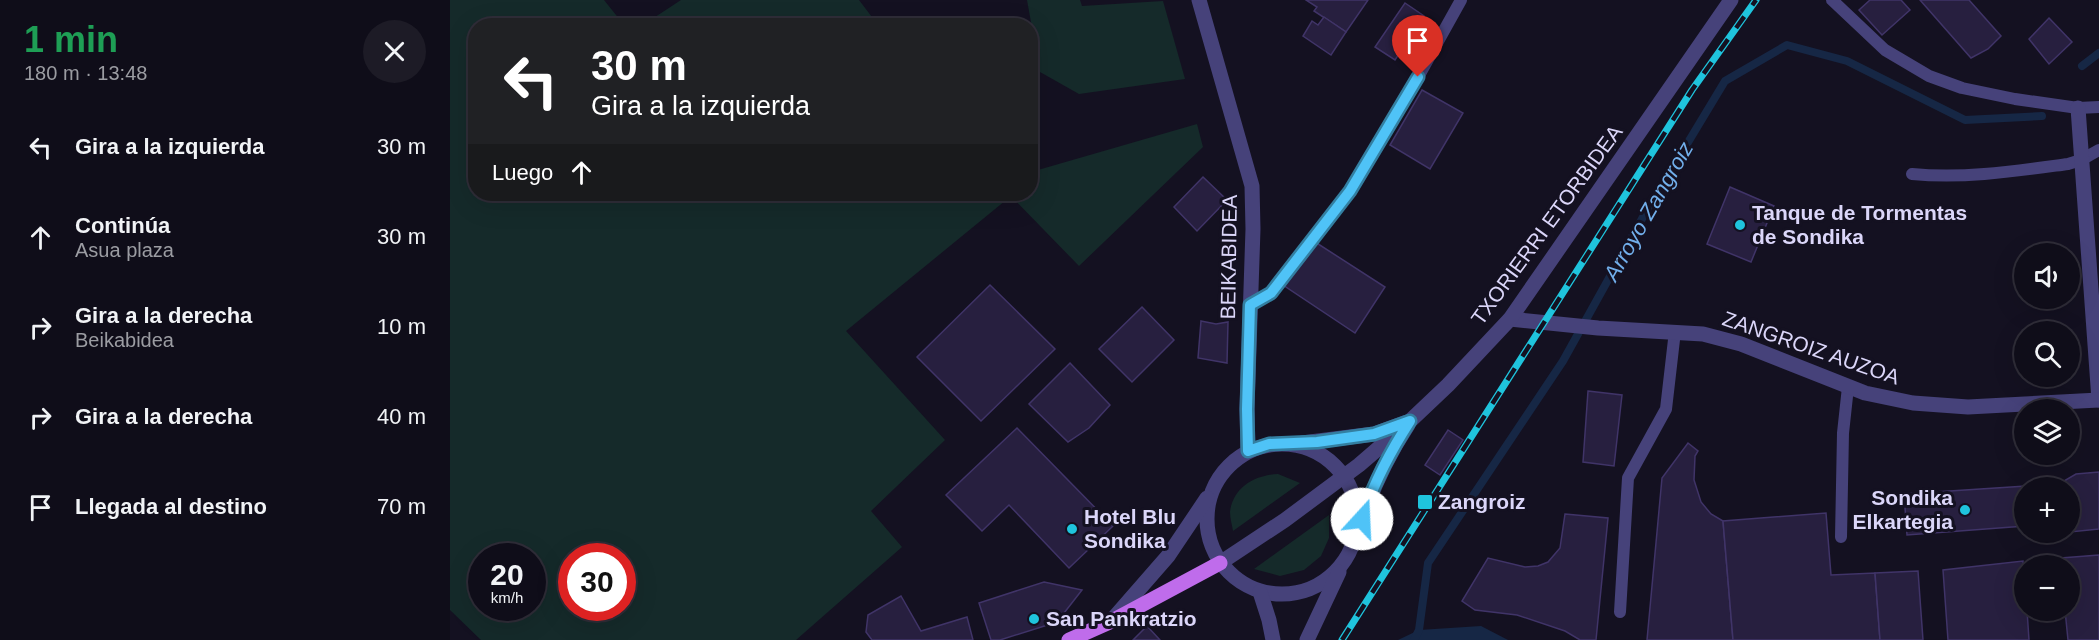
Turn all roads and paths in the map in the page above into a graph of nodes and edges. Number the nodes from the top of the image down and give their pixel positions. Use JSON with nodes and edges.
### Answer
{"nodes":[{"id":1,"x":1199,"y":0,"type":"edge"},
{"id":2,"x":1461,"y":0,"type":"edge"},
{"id":3,"x":1731,"y":0,"type":"edge"},
{"id":4,"x":1832,"y":0,"type":"edge"},
{"id":5,"x":2099,"y":107,"type":"edge"},
{"id":6,"x":2078,"y":108,"type":"junction"},
{"id":7,"x":2099,"y":150,"type":"edge"},
{"id":8,"x":2081,"y":160,"type":"junction"},
{"id":9,"x":1912,"y":174,"type":"dead end"},
{"id":10,"x":1250,"y":305,"type":"junction"},
{"id":11,"x":1510,"y":319,"type":"junction"},
{"id":12,"x":1675,"y":332,"type":"junction"},
{"id":13,"x":1848,"y":387,"type":"junction"},
{"id":14,"x":2099,"y":400,"type":"edge"},
{"id":15,"x":1410,"y":421,"type":"junction"},
{"id":16,"x":1290,"y":444,"type":"junction"},
{"id":17,"x":1248,"y":451,"type":"junction"},
{"id":18,"x":1345,"y":476,"type":"junction"},
{"id":19,"x":1211,"y":494,"type":"junction"},
{"id":20,"x":1841,"y":537,"type":"dead end"},
{"id":21,"x":1356,"y":539,"type":"junction"},
{"id":22,"x":1220,"y":563,"type":"junction"},
{"id":23,"x":1341,"y":568,"type":"junction"},
{"id":24,"x":1260,"y":592,"type":"junction"},
{"id":25,"x":1620,"y":612,"type":"dead end"},
{"id":26,"x":1110,"y":622,"type":"junction"},
{"id":27,"x":1069,"y":640,"type":"edge"},
{"id":28,"x":1273,"y":640,"type":"edge"},
{"id":29,"x":1307,"y":640,"type":"edge"}],
"edges":[{"from":1,"to":10,"type":"street","name":"BEIKABIDEA"},
{"from":2,"to":10,"type":"lane"},
{"from":3,"to":11,"type":"street","name":"TXORIERRI ETORBIDEA"},
{"from":4,"to":6,"type":"lane"},
{"from":5,"to":6,"type":"lane"},
{"from":6,"to":8,"type":"street"},
{"from":7,"to":8,"type":"lane"},
{"from":8,"to":9,"type":"lane"},
{"from":8,"to":14,"type":"street"},
{"from":10,"to":17,"type":"street","name":"BEIKABIDEA"},
{"from":11,"to":12,"type":"street","name":"ZANGROIZ AUZOA"},
{"from":11,"to":15,"type":"street","name":"TXORIERRI ETORBIDEA"},
{"from":12,"to":13,"type":"street","name":"ZANGROIZ AUZOA"},
{"from":12,"to":25,"type":"lane"},
{"from":13,"to":14,"type":"street","name":"ZANGROIZ AUZOA"},
{"from":13,"to":20,"type":"lane"},
{"from":15,"to":16,"type":"street"},
{"from":15,"to":18,"type":"street","name":"TXORIERRI ETORBIDEA"},
{"from":15,"to":21,"type":"street"},
{"from":16,"to":17,"type":"street"},
{"from":16,"to":18,"type":"street"},
{"from":17,"to":19,"type":"street"},
{"from":18,"to":21,"type":"street"},
{"from":18,"to":22,"type":"street","name":"TXORIERRI ETORBIDEA"},
{"from":19,"to":22,"type":"street"},
{"from":19,"to":26,"type":"street"},
{"from":21,"to":23,"type":"street"},
{"from":22,"to":24,"type":"street"},
{"from":22,"to":26,"type":"main road"},
{"from":23,"to":24,"type":"street"},
{"from":23,"to":29,"type":"street"},
{"from":24,"to":28,"type":"street"},
{"from":26,"to":27,"type":"main road"}]}
